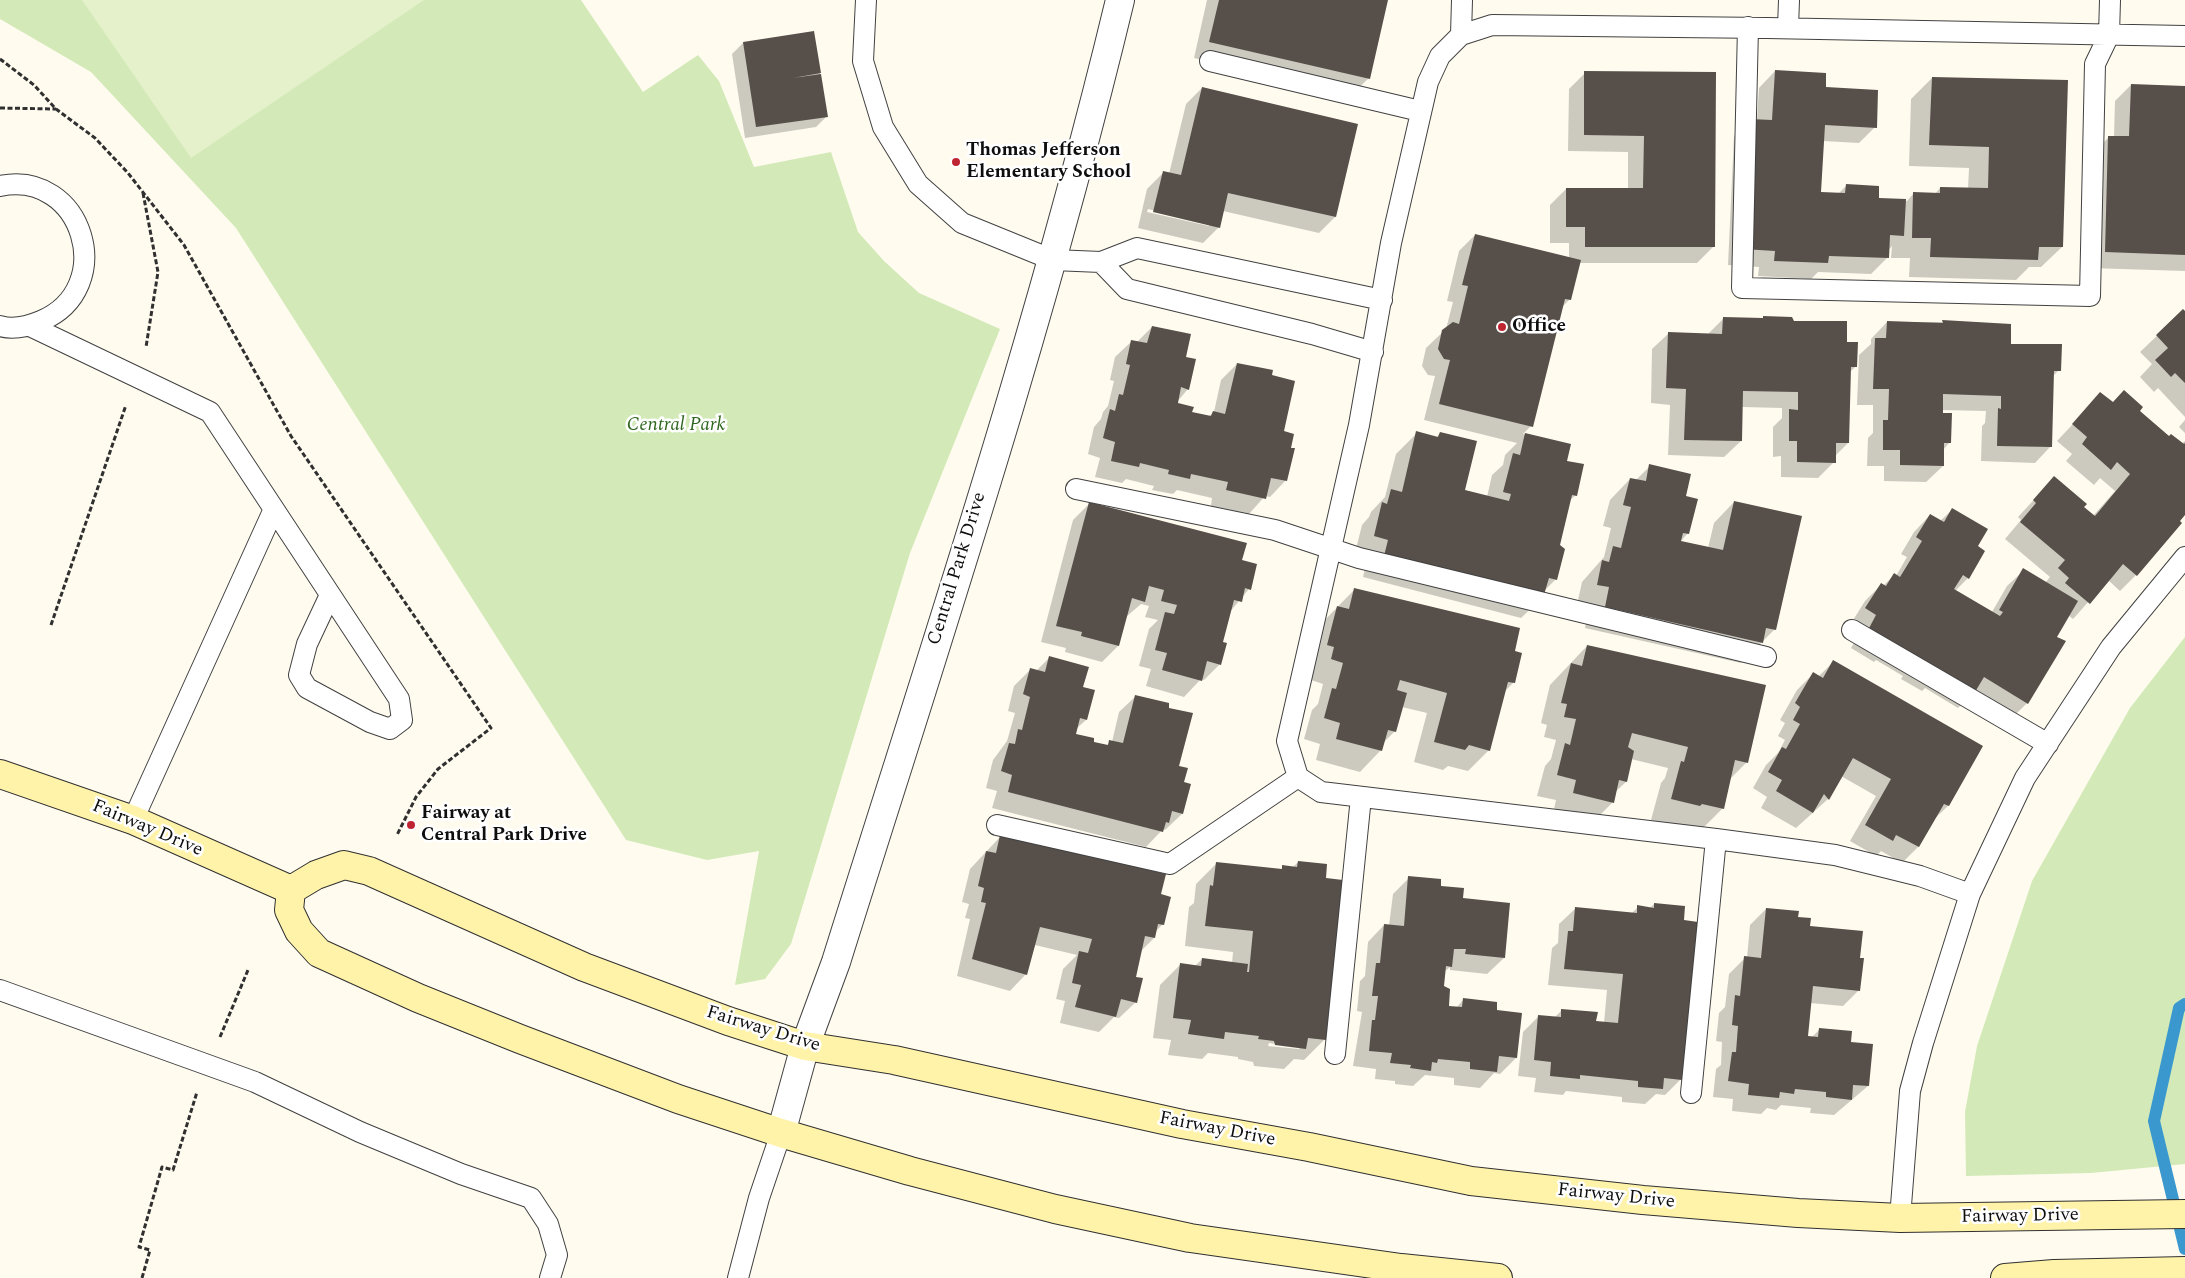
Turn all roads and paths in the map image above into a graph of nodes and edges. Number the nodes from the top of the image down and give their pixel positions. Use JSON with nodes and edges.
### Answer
{"nodes":[{"id":1,"x":866,"y":0,"type":"edge"},
{"id":2,"x":1120,"y":0,"type":"edge"},
{"id":3,"x":1462,"y":0,"type":"edge"},
{"id":4,"x":1789,"y":0,"type":"edge"},
{"id":5,"x":2110,"y":0,"type":"edge"},
{"id":6,"x":1748,"y":28,"type":"junction"},
{"id":7,"x":1788,"y":28,"type":"junction"},
{"id":8,"x":1461,"y":35,"type":"junction"},
{"id":9,"x":2109,"y":35,"type":"junction"},
{"id":10,"x":2185,"y":36,"type":"edge"},
{"id":11,"x":0,"y":59,"type":"edge"},
{"id":12,"x":1210,"y":61,"type":"dead end"},
{"id":13,"x":0,"y":108,"type":"edge"},
{"id":14,"x":56,"y":109,"type":"junction"},
{"id":15,"x":1420,"y":111,"type":"junction"},
{"id":16,"x":0,"y":186,"type":"edge"},
{"id":17,"x":143,"y":192,"type":"junction"},
{"id":18,"x":1053,"y":260,"type":"junction"},
{"id":19,"x":1101,"y":262,"type":"junction"},
{"id":20,"x":1382,"y":300,"type":"junction"},
{"id":21,"x":0,"y":326,"type":"edge"},
{"id":22,"x":30,"y":326,"type":"junction"},
{"id":23,"x":1373,"y":352,"type":"junction"},
{"id":24,"x":135,"y":377,"type":"junction"},
{"id":25,"x":1076,"y":488,"type":"dead end"},
{"id":26,"x":274,"y":509,"type":"junction"},
{"id":27,"x":1331,"y":549,"type":"junction"},
{"id":28,"x":2185,"y":557,"type":"edge"},
{"id":29,"x":330,"y":595,"type":"junction"},
{"id":30,"x":51,"y":625,"type":"dead end"},
{"id":31,"x":1852,"y":630,"type":"dead end"},
{"id":32,"x":1766,"y":657,"type":"dead end"},
{"id":33,"x":2048,"y":744,"type":"junction"},
{"id":34,"x":0,"y":774,"type":"edge"},
{"id":35,"x":1298,"y":778,"type":"junction"},
{"id":36,"x":1361,"y":796,"type":"junction"},
{"id":37,"x":133,"y":820,"type":"junction"},
{"id":38,"x":997,"y":825,"type":"dead end"},
{"id":39,"x":396,"y":835,"type":"dead end"},
{"id":40,"x":1716,"y":839,"type":"junction"},
{"id":41,"x":291,"y":890,"type":"junction"},
{"id":42,"x":1970,"y":894,"type":"junction"},
{"id":43,"x":248,"y":970,"type":"dead end"},
{"id":44,"x":0,"y":990,"type":"edge"},
{"id":45,"x":218,"y":1040,"type":"dead end"},
{"id":46,"x":805,"y":1046,"type":"junction"},
{"id":47,"x":1335,"y":1054,"type":"dead end"},
{"id":48,"x":198,"y":1088,"type":"dead end"},
{"id":49,"x":1691,"y":1093,"type":"dead end"},
{"id":50,"x":781,"y":1132,"type":"junction"},
{"id":51,"x":2185,"y":1214,"type":"edge"},
{"id":52,"x":1900,"y":1218,"type":"junction"},
{"id":53,"x":2185,"y":1271,"type":"edge"},
{"id":54,"x":142,"y":1278,"type":"edge"},
{"id":55,"x":550,"y":1278,"type":"edge"},
{"id":56,"x":738,"y":1278,"type":"edge"},
{"id":57,"x":1498,"y":1278,"type":"edge"},
{"id":58,"x":2005,"y":1278,"type":"edge"}],
"edges":[{"from":1,"to":18,"type":"lane"},
{"from":2,"to":18,"type":"street","name":"Central Park Drive"},
{"from":3,"to":8,"type":"lane"},
{"from":4,"to":7,"type":"lane"},
{"from":5,"to":9,"type":"lane"},
{"from":6,"to":7,"type":"lane"},
{"from":6,"to":8,"type":"lane"},
{"from":6,"to":9,"type":"lane"},
{"from":7,"to":9,"type":"lane"},
{"from":8,"to":15,"type":"lane"},
{"from":9,"to":10,"type":"lane"},
{"from":11,"to":14,"type":"path"},
{"from":12,"to":15,"type":"lane"},
{"from":13,"to":14,"type":"path"},
{"from":14,"to":17,"type":"path"},
{"from":15,"to":20,"type":"lane"},
{"from":16,"to":22,"type":"lane"},
{"from":17,"to":24,"type":"path"},
{"from":17,"to":39,"type":"path"},
{"from":18,"to":19,"type":"lane"},
{"from":18,"to":46,"type":"street","name":"Central Park Drive"},
{"from":19,"to":20,"type":"lane"},
{"from":19,"to":23,"type":"lane"},
{"from":20,"to":23,"type":"lane"},
{"from":21,"to":22,"type":"lane"},
{"from":22,"to":24,"type":"lane"},
{"from":23,"to":27,"type":"lane"},
{"from":24,"to":26,"type":"lane"},
{"from":24,"to":30,"type":"path"},
{"from":25,"to":27,"type":"lane"},
{"from":26,"to":29,"type":"lane"},
{"from":26,"to":37,"type":"lane"},
{"from":27,"to":32,"type":"lane"},
{"from":27,"to":35,"type":"lane"},
{"from":28,"to":33,"type":"lane"},
{"from":29,"to":29,"type":"lane"},
{"from":31,"to":33,"type":"lane"},
{"from":33,"to":42,"type":"lane"},
{"from":34,"to":37,"type":"main road","name":"Fairway Drive"},
{"from":35,"to":36,"type":"lane"},
{"from":35,"to":38,"type":"lane"},
{"from":36,"to":40,"type":"lane"},
{"from":36,"to":47,"type":"lane"},
{"from":37,"to":41,"type":"main road","name":"Fairway Drive"},
{"from":40,"to":42,"type":"lane"},
{"from":40,"to":49,"type":"lane"},
{"from":41,"to":46,"type":"main road","name":"Fairway Drive"},
{"from":41,"to":50,"type":"main road"},
{"from":42,"to":52,"type":"lane"},
{"from":43,"to":45,"type":"path"},
{"from":44,"to":55,"type":"lane"},
{"from":46,"to":50,"type":"street","name":"Central Park Drive"},
{"from":46,"to":52,"type":"main road","name":"Fairway Drive"},
{"from":48,"to":54,"type":"path"},
{"from":50,"to":56,"type":"lane"},
{"from":50,"to":57,"type":"main road"},
{"from":51,"to":52,"type":"main road","name":"Fairway Drive"},
{"from":53,"to":58,"type":"main road"}]}
